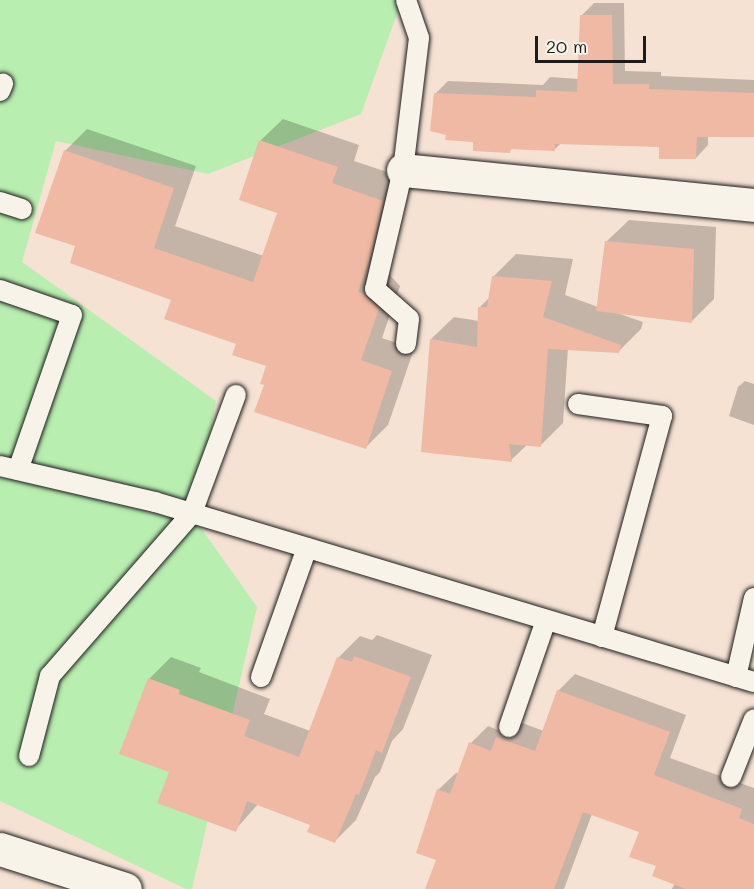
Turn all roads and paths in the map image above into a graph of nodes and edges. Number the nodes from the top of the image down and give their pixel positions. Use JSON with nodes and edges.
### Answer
{"nodes":[{"id":1,"x":406,"y":0,"type":"edge"},
{"id":2,"x":403,"y":170,"type":"junction"},
{"id":3,"x":0,"y":202,"type":"edge"},
{"id":4,"x":754,"y":205,"type":"edge"},
{"id":5,"x":21,"y":209,"type":"dead end"},
{"id":6,"x":0,"y":290,"type":"edge"},
{"id":7,"x":406,"y":344,"type":"dead end"},
{"id":8,"x":236,"y":395,"type":"dead end"},
{"id":9,"x":578,"y":404,"type":"dead end"},
{"id":10,"x":9,"y":468,"type":"edge"},
{"id":11,"x":192,"y":513,"type":"junction"},
{"id":12,"x":307,"y":548,"type":"junction"},
{"id":13,"x":754,"y":598,"type":"edge"},
{"id":14,"x":546,"y":620,"type":"junction"},
{"id":15,"x":602,"y":637,"type":"junction"},
{"id":16,"x":261,"y":677,"type":"dead end"},
{"id":17,"x":745,"y":680,"type":"edge"},
{"id":18,"x":754,"y":719,"type":"edge"},
{"id":19,"x":509,"y":727,"type":"dead end"},
{"id":20,"x":29,"y":756,"type":"dead end"},
{"id":21,"x":731,"y":777,"type":"dead end"},
{"id":22,"x":0,"y":849,"type":"edge"},
{"id":23,"x":125,"y":889,"type":"edge"}],
"edges":[{"from":1,"to":2,"type":"lane"},
{"from":2,"to":4,"type":"street"},
{"from":2,"to":7,"type":"lane"},
{"from":3,"to":5,"type":"lane"},
{"from":6,"to":10,"type":"lane"},
{"from":8,"to":11,"type":"lane"},
{"from":9,"to":15,"type":"lane"},
{"from":10,"to":11,"type":"lane"},
{"from":11,"to":12,"type":"lane"},
{"from":11,"to":20,"type":"lane"},
{"from":12,"to":14,"type":"lane"},
{"from":12,"to":16,"type":"lane"},
{"from":13,"to":17,"type":"lane"},
{"from":14,"to":15,"type":"lane"},
{"from":14,"to":19,"type":"lane"},
{"from":15,"to":17,"type":"lane"},
{"from":18,"to":21,"type":"lane"},
{"from":22,"to":23,"type":"street"}]}
